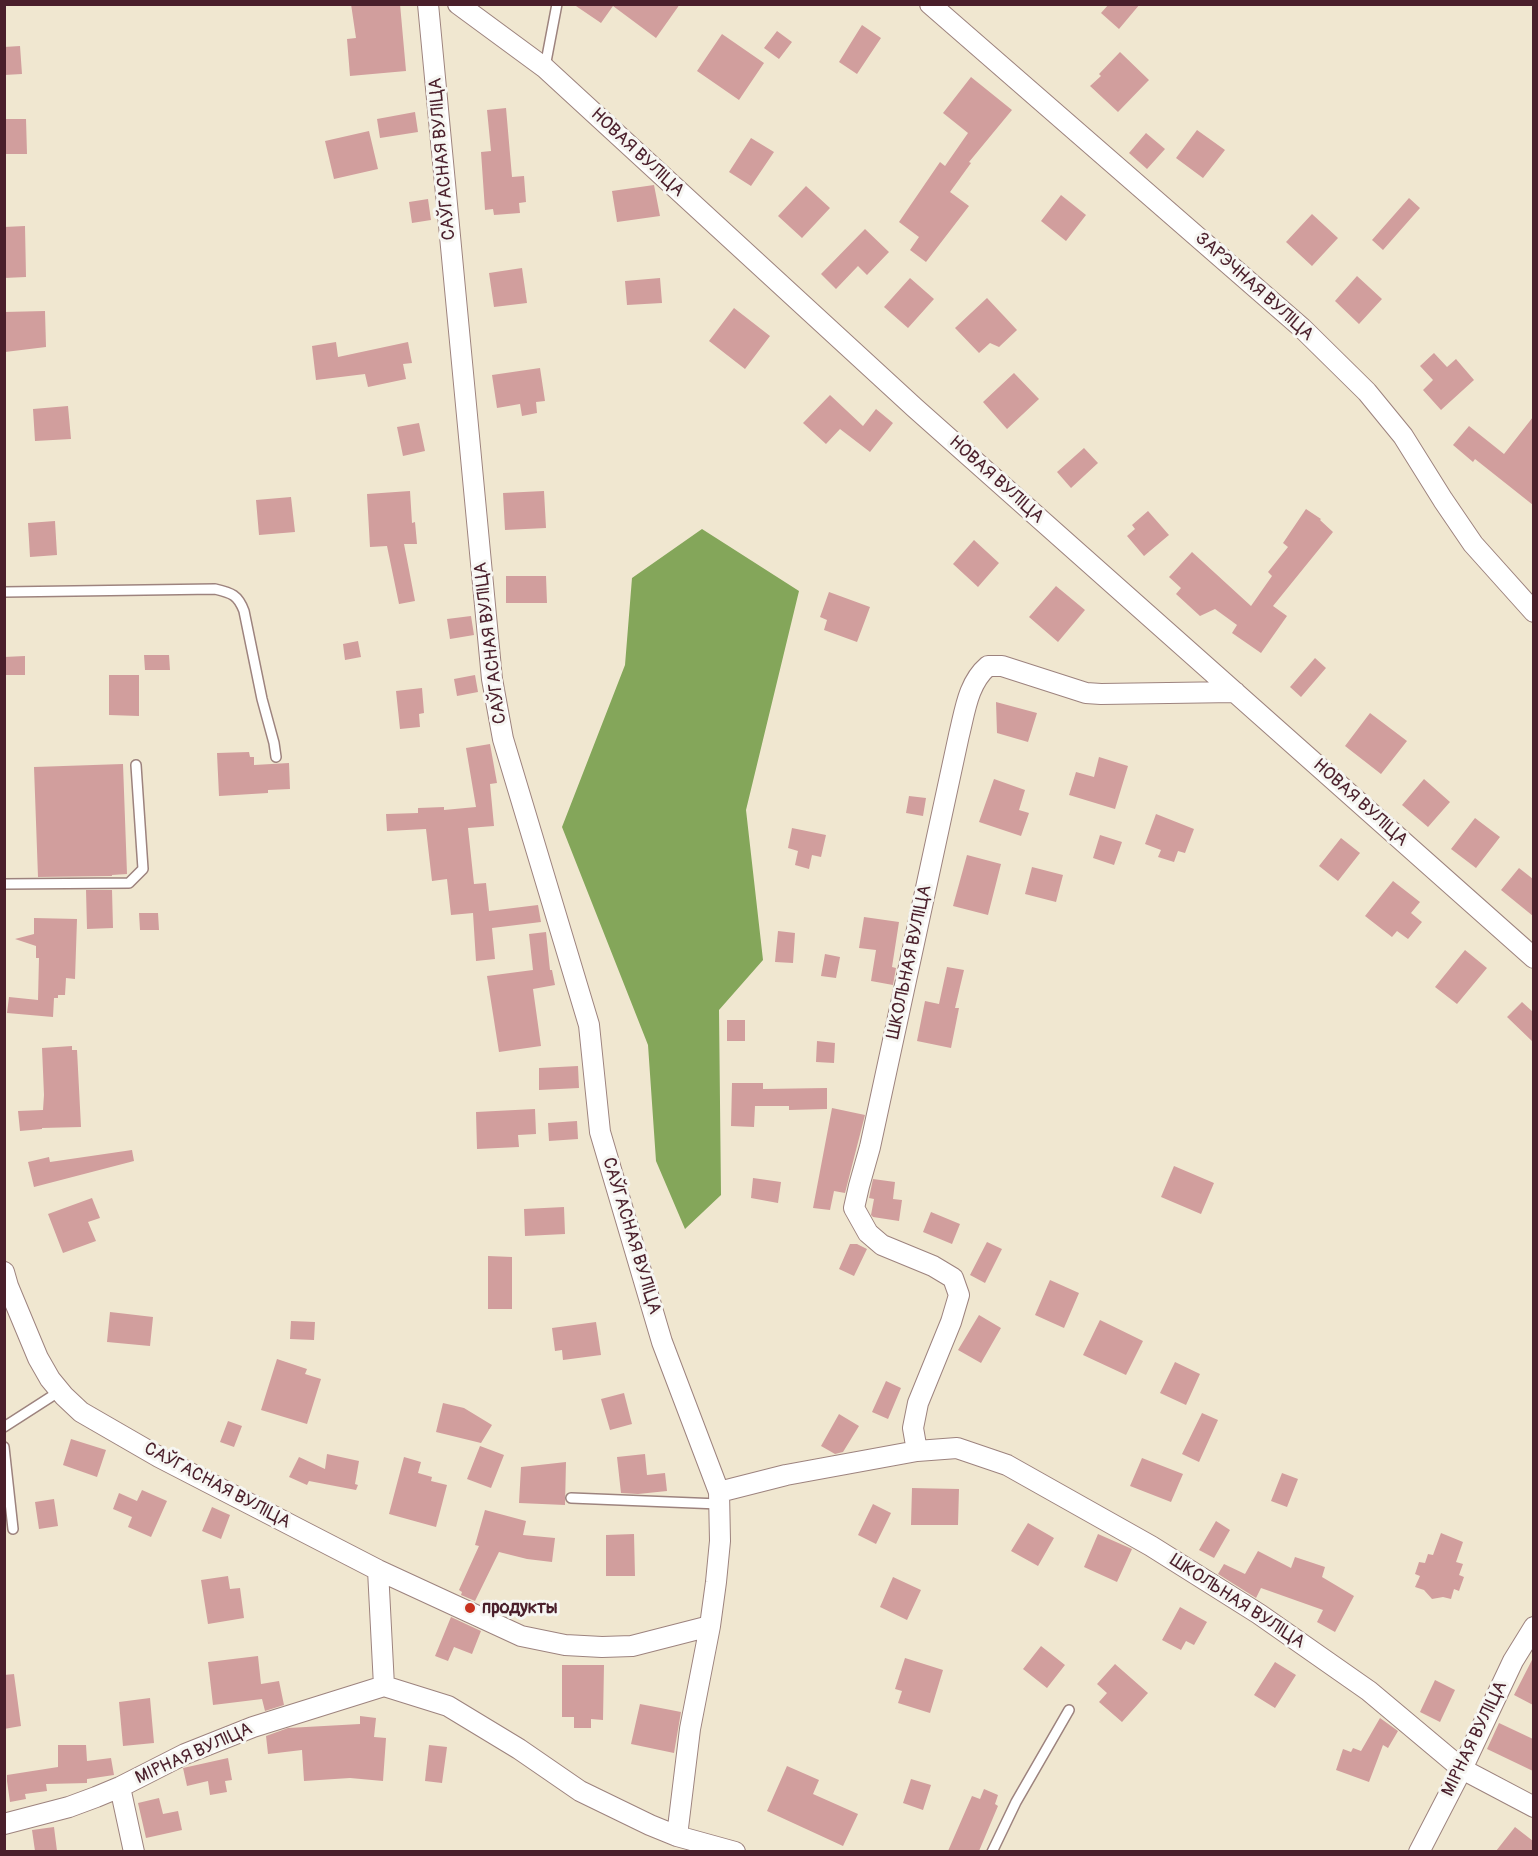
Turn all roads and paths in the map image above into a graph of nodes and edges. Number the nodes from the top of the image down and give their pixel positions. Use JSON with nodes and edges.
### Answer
{"nodes":[{"id":1,"x":429,"y":4,"type":"edge"},
{"id":2,"x":458,"y":4,"type":"edge"},
{"id":3,"x":557,"y":4,"type":"edge"},
{"id":4,"x":930,"y":4,"type":"edge"},
{"id":5,"x":545,"y":68,"type":"junction"},
{"id":6,"x":4,"y":592,"type":"edge"},
{"id":7,"x":1533,"y":612,"type":"edge"},
{"id":8,"x":1235,"y":692,"type":"junction"},
{"id":9,"x":276,"y":757,"type":"dead end"},
{"id":10,"x":136,"y":765,"type":"dead end"},
{"id":11,"x":4,"y":884,"type":"edge"},
{"id":12,"x":1533,"y":958,"type":"edge"},
{"id":13,"x":4,"y":1272,"type":"edge"},
{"id":14,"x":60,"y":1391,"type":"junction"},
{"id":15,"x":4,"y":1427,"type":"edge"},
{"id":16,"x":4,"y":1447,"type":"edge"},
{"id":17,"x":917,"y":1451,"type":"junction"},
{"id":18,"x":572,"y":1498,"type":"dead end"},
{"id":19,"x":719,"y":1498,"type":"junction"},
{"id":20,"x":12,"y":1529,"type":"dead end"},
{"id":21,"x":378,"y":1570,"type":"junction"},
{"id":22,"x":710,"y":1626,"type":"junction"},
{"id":23,"x":1533,"y":1627,"type":"edge"},
{"id":24,"x":384,"y":1686,"type":"junction"},
{"id":25,"x":1069,"y":1710,"type":"dead end"},
{"id":26,"x":1462,"y":1769,"type":"junction"},
{"id":27,"x":120,"y":1787,"type":"junction"},
{"id":28,"x":1533,"y":1807,"type":"edge"},
{"id":29,"x":4,"y":1824,"type":"edge"},
{"id":30,"x":677,"y":1836,"type":"junction"},
{"id":31,"x":134,"y":1851,"type":"edge"},
{"id":32,"x":735,"y":1851,"type":"edge"},
{"id":33,"x":992,"y":1851,"type":"edge"},
{"id":34,"x":1419,"y":1851,"type":"edge"}],
"edges":[{"from":1,"to":19,"type":"street","name":"САЎГАСНАЯ ВУЛІЦА"},
{"from":2,"to":5,"type":"street","name":"НОВАЯ ВУЛІЦА"},
{"from":3,"to":5,"type":"lane"},
{"from":4,"to":7,"type":"street","name":"ЗАРЭЧНАЯ ВУЛІЦА"},
{"from":5,"to":8,"type":"street","name":"НОВАЯ ВУЛІЦА"},
{"from":6,"to":9,"type":"lane"},
{"from":8,"to":12,"type":"street","name":"НОВАЯ ВУЛІЦА"},
{"from":8,"to":17,"type":"street","name":"ШКОЛЬНАЯ ВУЛІЦА"},
{"from":10,"to":11,"type":"lane"},
{"from":13,"to":14,"type":"street","name":"САЎГАСНАЯ ВУЛІЦА"},
{"from":14,"to":15,"type":"lane"},
{"from":14,"to":21,"type":"street","name":"САЎГАСНАЯ ВУЛІЦА"},
{"from":16,"to":20,"type":"lane"},
{"from":17,"to":19,"type":"street","name":"ШКОЛЬНАЯ ВУЛІЦА"},
{"from":17,"to":26,"type":"street","name":"ШКОЛЬНАЯ ВУЛІЦА"},
{"from":18,"to":19,"type":"lane"},
{"from":19,"to":22,"type":"street","name":"САЎГАСНАЯ ВУЛІЦА"},
{"from":21,"to":22,"type":"street","name":"САЎГАСНАЯ ВУЛІЦА"},
{"from":21,"to":24,"type":"street"},
{"from":22,"to":30,"type":"street"},
{"from":23,"to":26,"type":"street","name":"МІРНАЯ ВУЛІЦА"},
{"from":24,"to":27,"type":"street","name":"МІРНАЯ ВУЛІЦА"},
{"from":24,"to":30,"type":"street"},
{"from":25,"to":33,"type":"lane"},
{"from":26,"to":28,"type":"street","name":"ШКОЛЬНАЯ ВУЛІЦА"},
{"from":26,"to":34,"type":"street","name":"МІРНАЯ ВУЛІЦА"},
{"from":27,"to":29,"type":"street","name":"МІРНАЯ ВУЛІЦА"},
{"from":27,"to":31,"type":"street"},
{"from":30,"to":32,"type":"street"}]}
